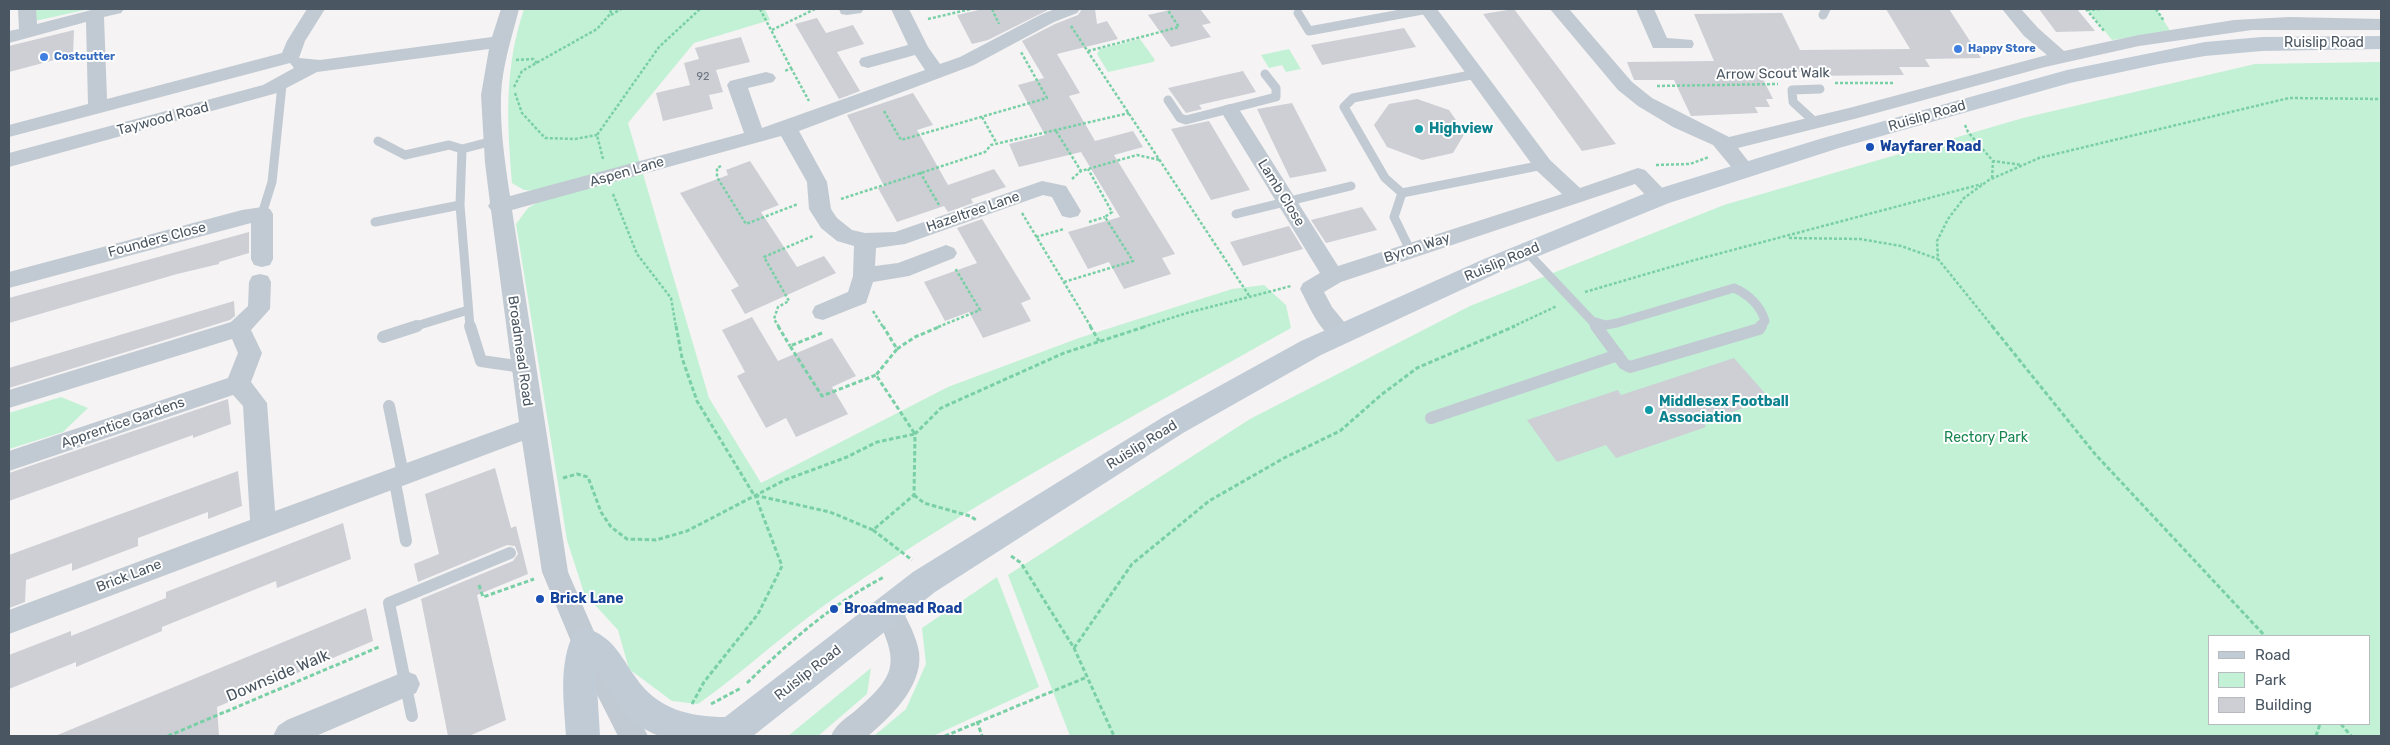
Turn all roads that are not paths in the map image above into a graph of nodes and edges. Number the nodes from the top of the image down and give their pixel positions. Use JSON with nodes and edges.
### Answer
{"nodes":[{"id":1,"x":27,"y":9,"type":"edge"},
{"id":2,"x":115,"y":9,"type":"edge"},
{"id":3,"x":316,"y":9,"type":"edge"},
{"id":4,"x":510,"y":9,"type":"edge"},
{"id":5,"x":1428,"y":9,"type":"edge"},
{"id":6,"x":1559,"y":9,"type":"edge"},
{"id":7,"x":1645,"y":9,"type":"edge"},
{"id":8,"x":2011,"y":9,"type":"edge"},
{"id":9,"x":2218,"y":9,"type":"edge"},
{"id":10,"x":2372,"y":9,"type":"edge"},
{"id":11,"x":1066,"y":10,"type":"edge"},
{"id":12,"x":1298,"y":13,"type":"dead end"},
{"id":13,"x":95,"y":16,"type":"junction"},
{"id":14,"x":904,"y":16,"type":"edge"},
{"id":15,"x":2381,"y":23,"type":"edge"},
{"id":16,"x":2234,"y":26,"type":"junction"},
{"id":17,"x":29,"y":32,"type":"junction"},
{"id":18,"x":9,"y":37,"type":"edge"},
{"id":19,"x":2364,"y":37,"type":"edge"},
{"id":20,"x":500,"y":42,"type":"junction"},
{"id":21,"x":1685,"y":44,"type":"dead end"},
{"id":22,"x":919,"y":48,"type":"junction"},
{"id":23,"x":290,"y":57,"type":"junction"},
{"id":24,"x":2060,"y":57,"type":"junction"},
{"id":25,"x":868,"y":62,"type":"dead end"},
{"id":26,"x":313,"y":66,"type":"junction"},
{"id":27,"x":937,"y":73,"type":"junction"},
{"id":28,"x":1265,"y":74,"type":"dead end"},
{"id":29,"x":1476,"y":74,"type":"junction"},
{"id":30,"x":766,"y":78,"type":"road end"},
{"id":31,"x":282,"y":85,"type":"junction"},
{"id":32,"x":1820,"y":89,"type":"dead end"},
{"id":33,"x":1168,"y":100,"type":"dead end"},
{"id":34,"x":98,"y":108,"type":"junction"},
{"id":35,"x":1230,"y":110,"type":"junction"},
{"id":36,"x":1816,"y":123,"type":"junction"},
{"id":37,"x":787,"y":128,"type":"junction"},
{"id":38,"x":9,"y":131,"type":"edge"},
{"id":39,"x":755,"y":136,"type":"junction"},
{"id":40,"x":378,"y":141,"type":"dead end"},
{"id":41,"x":493,"y":141,"type":"junction"},
{"id":42,"x":1726,"y":145,"type":"junction"},
{"id":43,"x":462,"y":149,"type":"junction"},
{"id":44,"x":9,"y":160,"type":"edge"},
{"id":45,"x":1543,"y":165,"type":"junction"},
{"id":46,"x":1745,"y":170,"type":"junction"},
{"id":47,"x":1351,"y":186,"type":"dead end"},
{"id":48,"x":1402,"y":193,"type":"junction"},
{"id":49,"x":1577,"y":196,"type":"junction"},
{"id":50,"x":1660,"y":196,"type":"junction"},
{"id":51,"x":1287,"y":203,"type":"junction"},
{"id":52,"x":460,"y":205,"type":"junction"},
{"id":53,"x":499,"y":206,"type":"junction"},
{"id":54,"x":1070,"y":211,"type":"dead end"},
{"id":55,"x":262,"y":214,"type":"junction"},
{"id":56,"x":1236,"y":214,"type":"dead end"},
{"id":57,"x":375,"y":222,"type":"dead end"},
{"id":58,"x":865,"y":241,"type":"junction"},
{"id":59,"x":1410,"y":250,"type":"junction"},
{"id":60,"x":1526,"y":251,"type":"junction"},
{"id":61,"x":946,"y":253,"type":"road end"},
{"id":62,"x":1333,"y":276,"type":"junction"},
{"id":63,"x":9,"y":280,"type":"edge"},
{"id":64,"x":861,"y":287,"type":"junction"},
{"id":65,"x":468,"y":310,"type":"junction"},
{"id":66,"x":1592,"y":321,"type":"junction"},
{"id":67,"x":825,"y":322,"type":"road end"},
{"id":68,"x":239,"y":328,"type":"junction"},
{"id":69,"x":1342,"y":334,"type":"junction"},
{"id":70,"x":383,"y":337,"type":"dead end"},
{"id":71,"x":1618,"y":356,"type":"junction"},
{"id":72,"x":523,"y":367,"type":"junction"},
{"id":73,"x":238,"y":384,"type":"junction"},
{"id":74,"x":9,"y":399,"type":"edge"},
{"id":75,"x":389,"y":406,"type":"dead end"},
{"id":76,"x":1431,"y":418,"type":"dead end"},
{"id":77,"x":532,"y":427,"type":"junction"},
{"id":78,"x":9,"y":461,"type":"edge"},
{"id":79,"x":399,"y":475,"type":"junction"},
{"id":80,"x":264,"y":525,"type":"junction"},
{"id":81,"x":406,"y":541,"type":"dead end"},
{"id":82,"x":510,"y":553,"type":"dead end"},
{"id":83,"x":888,"y":610,"type":"junction"},
{"id":84,"x":9,"y":622,"type":"edge"},
{"id":85,"x":585,"y":642,"type":"junction"},
{"id":86,"x":406,"y":684,"type":"junction"},
{"id":87,"x":412,"y":716,"type":"dead end"},
{"id":88,"x":729,"y":735,"type":"edge"},
{"id":89,"x":288,"y":736,"type":"edge"},
{"id":90,"x":583,"y":736,"type":"edge"},
{"id":91,"x":633,"y":736,"type":"edge"},
{"id":92,"x":846,"y":736,"type":"edge"}],
"edges":[{"from":1,"to":17,"type":"street"},
{"from":2,"to":13,"type":"street"},
{"from":3,"to":23,"type":"street"},
{"from":4,"to":20,"type":"street","name":"Broadmead Road"},
{"from":5,"to":12,"type":"lane"},
{"from":5,"to":29,"type":"street"},
{"from":6,"to":42,"type":"street"},
{"from":7,"to":21,"type":"street"},
{"from":8,"to":24,"type":"street"},
{"from":9,"to":16,"type":"street"},
{"from":10,"to":15,"type":"street"},
{"from":11,"to":27,"type":"street","name":"Aspen Lane"},
{"from":13,"to":17,"type":"street"},
{"from":13,"to":34,"type":"street"},
{"from":14,"to":22,"type":"street"},
{"from":15,"to":19,"type":"street"},
{"from":16,"to":19,"type":"street"},
{"from":16,"to":24,"type":"street"},
{"from":17,"to":18,"type":"street"},
{"from":19,"to":46,"type":"main road","name":"Ruislip Road"},
{"from":20,"to":26,"type":"street","name":"Taywood Road"},
{"from":20,"to":41,"type":"street","name":"Broadmead Road"},
{"from":22,"to":25,"type":"street"},
{"from":22,"to":27,"type":"street"},
{"from":23,"to":26,"type":"street","name":"Taywood Road"},
{"from":23,"to":34,"type":"street","name":"Taywood Road"},
{"from":24,"to":36,"type":"street"},
{"from":26,"to":31,"type":"street","name":"Taywood Road"},
{"from":27,"to":37,"type":"street","name":"Aspen Lane"},
{"from":28,"to":35,"type":"lane"},
{"from":29,"to":45,"type":"street"},
{"from":29,"to":48,"type":"lane"},
{"from":30,"to":39,"type":"street"},
{"from":31,"to":44,"type":"street","name":"Taywood Road"},
{"from":31,"to":55,"type":"lane"},
{"from":32,"to":36,"type":"lane"},
{"from":33,"to":35,"type":"lane"},
{"from":34,"to":38,"type":"street","name":"Taywood Road"},
{"from":35,"to":51,"type":"street","name":"Lamb Close"},
{"from":36,"to":42,"type":"street"},
{"from":37,"to":39,"type":"street","name":"Aspen Lane"},
{"from":37,"to":58,"type":"street","name":"Hazeltree Lane"},
{"from":39,"to":53,"type":"street","name":"Aspen Lane"},
{"from":40,"to":43,"type":"lane"},
{"from":41,"to":43,"type":"lane"},
{"from":41,"to":53,"type":"street","name":"Broadmead Road"},
{"from":42,"to":46,"type":"street"},
{"from":43,"to":52,"type":"lane"},
{"from":45,"to":48,"type":"lane"},
{"from":45,"to":49,"type":"street"},
{"from":46,"to":50,"type":"main road","name":"Ruislip Road"},
{"from":47,"to":51,"type":"lane"},
{"from":48,"to":59,"type":"lane"},
{"from":49,"to":50,"type":"street","name":"Byron Way"},
{"from":49,"to":59,"type":"street","name":"Byron Way"},
{"from":50,"to":60,"type":"main road","name":"Ruislip Road"},
{"from":51,"to":56,"type":"lane"},
{"from":51,"to":62,"type":"street","name":"Lamb Close"},
{"from":52,"to":57,"type":"lane"},
{"from":52,"to":65,"type":"lane"},
{"from":53,"to":72,"type":"street","name":"Broadmead Road"},
{"from":54,"to":58,"type":"street","name":"Hazeltree Lane"},
{"from":55,"to":63,"type":"street","name":"Founders Close"},
{"from":55,"to":68,"type":"street"},
{"from":58,"to":64,"type":"street"},
{"from":59,"to":62,"type":"street","name":"Byron Way"},
{"from":60,"to":66,"type":"lane"},
{"from":60,"to":69,"type":"main road","name":"Ruislip Road"},
{"from":61,"to":64,"type":"street"},
{"from":62,"to":69,"type":"street","name":"Byron Way"},
{"from":64,"to":67,"type":"street"},
{"from":65,"to":70,"type":"lane"},
{"from":65,"to":72,"type":"lane"},
{"from":66,"to":71,"type":"lane"},
{"from":66,"to":71,"type":"lane"},
{"from":68,"to":73,"type":"street"},
{"from":68,"to":74,"type":"street"},
{"from":69,"to":83,"type":"main road","name":"Ruislip Road"},
{"from":71,"to":76,"type":"lane"},
{"from":72,"to":77,"type":"street","name":"Broadmead Road"},
{"from":73,"to":78,"type":"street","name":"Apprentice Gardens"},
{"from":73,"to":80,"type":"street"},
{"from":75,"to":79,"type":"lane"},
{"from":77,"to":79,"type":"street","name":"Brick Lane"},
{"from":77,"to":85,"type":"street","name":"Broadmead Road"},
{"from":79,"to":80,"type":"street","name":"Brick Lane"},
{"from":79,"to":81,"type":"lane"},
{"from":80,"to":84,"type":"street","name":"Brick Lane"},
{"from":82,"to":86,"type":"lane"},
{"from":83,"to":88,"type":"main road","name":"Ruislip Road"},
{"from":83,"to":92,"type":"street"},
{"from":85,"to":88,"type":"main road"},
{"from":85,"to":90,"type":"main road"},
{"from":85,"to":91,"type":"street","name":"Broadmead Road"},
{"from":86,"to":87,"type":"lane"},
{"from":86,"to":89,"type":"street"}]}
